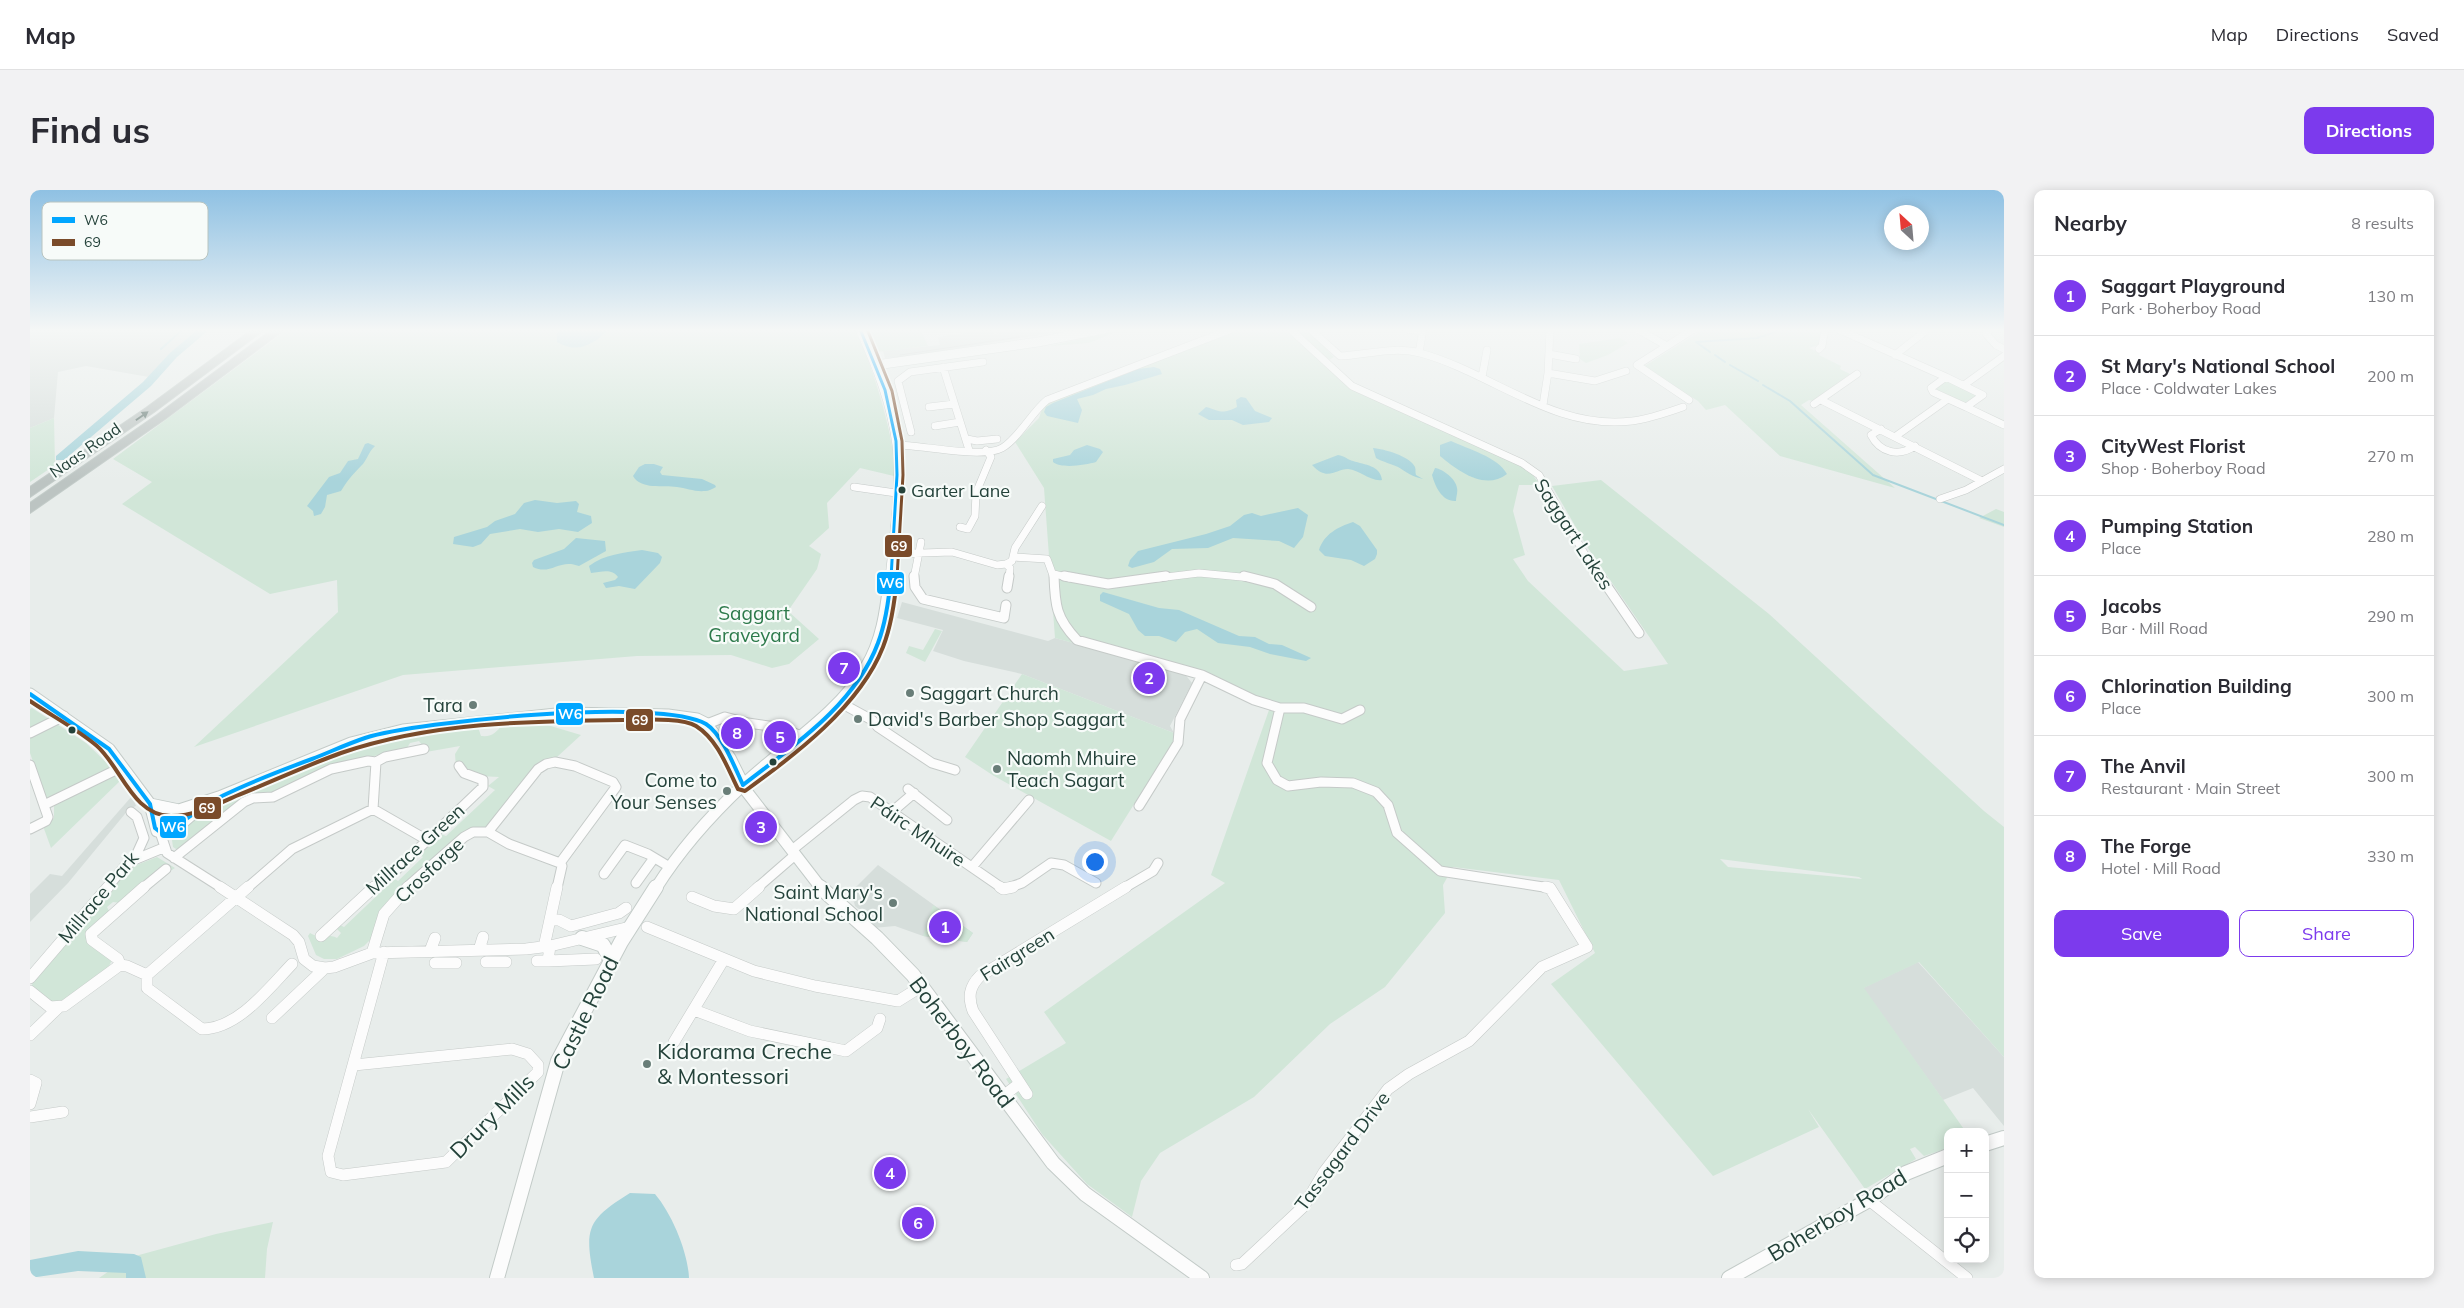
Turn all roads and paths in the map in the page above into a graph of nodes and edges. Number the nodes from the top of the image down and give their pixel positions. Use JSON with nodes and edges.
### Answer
{"nodes":[{"id":1,"x":191,"y":380,"type":"edge"},
{"id":2,"x":211,"y":380,"type":"edge"},
{"id":3,"x":881,"y":380,"type":"edge"},
{"id":4,"x":901,"y":380,"type":"edge"},
{"id":5,"x":947,"y":380,"type":"edge"},
{"id":6,"x":1100,"y":380,"type":"edge"},
{"id":7,"x":1345,"y":380,"type":"edge"},
{"id":8,"x":1488,"y":380,"type":"edge"},
{"id":9,"x":1547,"y":380,"type":"edge"},
{"id":10,"x":1659,"y":380,"type":"edge"},
{"id":11,"x":1849,"y":380,"type":"edge"},
{"id":12,"x":1942,"y":380,"type":"edge"},
{"id":13,"x":1952,"y":380,"type":"edge"},
{"id":14,"x":1971,"y":380,"type":"edge"},
{"id":15,"x":1964,"y":385,"type":"junction"},
{"id":16,"x":1948,"y":399,"type":"junction"},
{"id":17,"x":1690,"y":400,"type":"dead end"},
{"id":18,"x":954,"y":404,"type":"junction"},
{"id":19,"x":1543,"y":405,"type":"junction"},
{"id":20,"x":929,"y":407,"type":"dead end"},
{"id":21,"x":1683,"y":407,"type":"dead end"},
{"id":22,"x":1966,"y":407,"type":"junction"},
{"id":23,"x":161,"y":417,"type":"junction"},
{"id":24,"x":960,"y":422,"type":"junction"},
{"id":25,"x":2004,"y":425,"type":"edge"},
{"id":26,"x":935,"y":426,"type":"dead end"},
{"id":27,"x":1881,"y":429,"type":"junction"},
{"id":28,"x":911,"y":432,"type":"dead end"},
{"id":29,"x":1896,"y":436,"type":"junction"},
{"id":30,"x":967,"y":439,"type":"junction"},
{"id":31,"x":997,"y":439,"type":"dead end"},
{"id":32,"x":897,"y":445,"type":"junction"},
{"id":33,"x":1915,"y":446,"type":"junction"},
{"id":34,"x":969,"y":450,"type":"junction"},
{"id":35,"x":986,"y":450,"type":"junction"},
{"id":36,"x":2004,"y":469,"type":"edge"},
{"id":37,"x":1982,"y":481,"type":"junction"},
{"id":38,"x":854,"y":487,"type":"dead end"},
{"id":39,"x":30,"y":493,"type":"edge"},
{"id":40,"x":896,"y":493,"type":"junction"},
{"id":41,"x":1940,"y":499,"type":"dead end"},
{"id":42,"x":1042,"y":506,"type":"dead end"},
{"id":43,"x":30,"y":509,"type":"edge"},
{"id":44,"x":30,"y":514,"type":"edge"},
{"id":45,"x":960,"y":527,"type":"dead end"},
{"id":46,"x":920,"y":542,"type":"dead end"},
{"id":47,"x":892,"y":554,"type":"junction"},
{"id":48,"x":918,"y":554,"type":"junction"},
{"id":49,"x":1014,"y":557,"type":"junction"},
{"id":50,"x":1006,"y":564,"type":"junction"},
{"id":51,"x":1055,"y":574,"type":"junction"},
{"id":52,"x":1007,"y":588,"type":"dead end"},
{"id":53,"x":1006,"y":605,"type":"dead end"},
{"id":54,"x":1311,"y":607,"type":"dead end"},
{"id":55,"x":1639,"y":633,"type":"dead end"},
{"id":56,"x":1202,"y":675,"type":"junction"},
{"id":57,"x":30,"y":694,"type":"edge"},
{"id":58,"x":839,"y":702,"type":"junction"},
{"id":59,"x":1280,"y":708,"type":"junction"},
{"id":60,"x":1360,"y":710,"type":"dead end"},
{"id":61,"x":64,"y":716,"type":"junction"},
{"id":62,"x":707,"y":724,"type":"junction"},
{"id":63,"x":30,"y":733,"type":"edge"},
{"id":64,"x":801,"y":736,"type":"junction"},
{"id":65,"x":424,"y":749,"type":"dead end"},
{"id":66,"x":376,"y":762,"type":"junction"},
{"id":67,"x":30,"y":765,"type":"edge"},
{"id":68,"x":460,"y":766,"type":"dead end"},
{"id":69,"x":122,"y":767,"type":"junction"},
{"id":70,"x":955,"y":770,"type":"dead end"},
{"id":71,"x":743,"y":785,"type":"junction"},
{"id":72,"x":1029,"y":800,"type":"dead end"},
{"id":73,"x":150,"y":804,"type":"junction"},
{"id":74,"x":44,"y":805,"type":"junction"},
{"id":75,"x":1140,"y":806,"type":"dead end"},
{"id":76,"x":373,"y":809,"type":"junction"},
{"id":77,"x":893,"y":811,"type":"junction"},
{"id":78,"x":132,"y":812,"type":"dead end"},
{"id":79,"x":179,"y":813,"type":"junction"},
{"id":80,"x":947,"y":820,"type":"dead end"},
{"id":81,"x":30,"y":829,"type":"edge"},
{"id":82,"x":157,"y":829,"type":"junction"},
{"id":83,"x":174,"y":830,"type":"junction"},
{"id":84,"x":488,"y":832,"type":"junction"},
{"id":85,"x":427,"y":840,"type":"junction"},
{"id":86,"x":163,"y":847,"type":"junction"},
{"id":87,"x":794,"y":852,"type":"junction"},
{"id":88,"x":174,"y":858,"type":"junction"},
{"id":89,"x":654,"y":858,"type":"junction"},
{"id":90,"x":134,"y":860,"type":"junction"},
{"id":91,"x":560,"y":863,"type":"junction"},
{"id":92,"x":1158,"y":863,"type":"dead end"},
{"id":93,"x":668,"y":866,"type":"junction"},
{"id":94,"x":972,"y":868,"type":"junction"},
{"id":95,"x":166,"y":869,"type":"dead end"},
{"id":96,"x":604,"y":874,"type":"dead end"},
{"id":97,"x":636,"y":883,"type":"dead end"},
{"id":98,"x":1096,"y":883,"type":"dead end"},
{"id":99,"x":692,"y":897,"type":"dead end"},
{"id":100,"x":236,"y":898,"type":"junction"},
{"id":101,"x":626,"y":908,"type":"dead end"},
{"id":102,"x":550,"y":920,"type":"junction"},
{"id":103,"x":630,"y":927,"type":"junction"},
{"id":104,"x":647,"y":927,"type":"dead end"},
{"id":105,"x":321,"y":936,"type":"dead end"},
{"id":106,"x":483,"y":937,"type":"dead end"},
{"id":107,"x":434,"y":938,"type":"dead end"},
{"id":108,"x":582,"y":938,"type":"junction"},
{"id":109,"x":547,"y":947,"type":"junction"},
{"id":110,"x":479,"y":950,"type":"junction"},
{"id":111,"x":499,"y":950,"type":"junction"},
{"id":112,"x":430,"y":951,"type":"junction"},
{"id":113,"x":450,"y":951,"type":"junction"},
{"id":114,"x":384,"y":952,"type":"junction"},
{"id":115,"x":372,"y":953,"type":"junction"},
{"id":116,"x":596,"y":959,"type":"dead end"},
{"id":117,"x":724,"y":959,"type":"junction"},
{"id":118,"x":611,"y":960,"type":"junction"},
{"id":119,"x":537,"y":961,"type":"dead end"},
{"id":120,"x":548,"y":961,"type":"junction"},
{"id":121,"x":496,"y":962,"type":"dead end"},
{"id":122,"x":446,"y":963,"type":"dead end"},
{"id":123,"x":292,"y":964,"type":"dead end"},
{"id":124,"x":120,"y":965,"type":"junction"},
{"id":125,"x":325,"y":968,"type":"junction"},
{"id":126,"x":147,"y":975,"type":"junction"},
{"id":127,"x":30,"y":978,"type":"edge"},
{"id":128,"x":922,"y":986,"type":"junction"},
{"id":129,"x":30,"y":991,"type":"edge"},
{"id":130,"x":58,"y":1008,"type":"junction"},
{"id":131,"x":694,"y":1010,"type":"junction"},
{"id":132,"x":272,"y":1018,"type":"dead end"},
{"id":133,"x":880,"y":1019,"type":"dead end"},
{"id":134,"x":30,"y":1035,"type":"edge"},
{"id":135,"x":674,"y":1042,"type":"dead end"},
{"id":136,"x":354,"y":1065,"type":"junction"},
{"id":137,"x":30,"y":1080,"type":"edge"},
{"id":138,"x":1020,"y":1083,"type":"junction"},
{"id":139,"x":1027,"y":1094,"type":"dead end"},
{"id":140,"x":1003,"y":1096,"type":"junction"},
{"id":141,"x":30,"y":1104,"type":"edge"},
{"id":142,"x":63,"y":1112,"type":"dead end"},
{"id":143,"x":30,"y":1117,"type":"edge"},
{"id":144,"x":2004,"y":1138,"type":"edge"},
{"id":145,"x":1989,"y":1143,"type":"edge"},
{"id":146,"x":1944,"y":1158,"type":"edge"},
{"id":147,"x":1869,"y":1200,"type":"junction"},
{"id":148,"x":1236,"y":1265,"type":"dead end"},
{"id":149,"x":497,"y":1278,"type":"edge"},
{"id":150,"x":1202,"y":1278,"type":"edge"},
{"id":151,"x":1729,"y":1278,"type":"edge"},
{"id":152,"x":1967,"y":1278,"type":"edge"}],
"edges":[{"from":39,"to":1,"type":"highway","name":"Naas Road","one_way":true},
{"from":2,"to":23,"type":"highway","name":"Naas Road"},
{"from":3,"to":32,"type":"street"},
{"from":4,"to":28,"type":"street"},
{"from":5,"to":18,"type":"street"},
{"from":6,"to":35,"type":"street"},
{"from":7,"to":55,"type":"street","name":"Saggart Lakes"},
{"from":8,"to":19,"type":"street"},
{"from":9,"to":19,"type":"street"},
{"from":10,"to":17,"type":"street"},
{"from":11,"to":27,"type":"street"},
{"from":12,"to":16,"type":"street"},
{"from":13,"to":15,"type":"street"},
{"from":14,"to":15,"type":"street"},
{"from":15,"to":22,"type":"street"},
{"from":16,"to":22,"type":"street"},
{"from":16,"to":29,"type":"street"},
{"from":18,"to":20,"type":"street"},
{"from":18,"to":24,"type":"street"},
{"from":19,"to":21,"type":"street"},
{"from":22,"to":25,"type":"street"},
{"from":23,"to":43,"type":"highway","name":"Naas Road"},
{"from":23,"to":44,"type":"highway"},
{"from":24,"to":26,"type":"street"},
{"from":24,"to":30,"type":"street"},
{"from":27,"to":29,"type":"street"},
{"from":27,"to":33,"type":"street"},
{"from":29,"to":33,"type":"street"},
{"from":30,"to":31,"type":"street"},
{"from":30,"to":34,"type":"street"},
{"from":32,"to":34,"type":"street"},
{"from":32,"to":40,"type":"street"},
{"from":33,"to":37,"type":"street"},
{"from":34,"to":35,"type":"street"},
{"from":35,"to":45,"type":"street"},
{"from":36,"to":37,"type":"street"},
{"from":37,"to":41,"type":"street"},
{"from":38,"to":40,"type":"street"},
{"from":40,"to":47,"type":"street"},
{"from":42,"to":49,"type":"street"},
{"from":46,"to":48,"type":"street"},
{"from":47,"to":48,"type":"street"},
{"from":47,"to":58,"type":"street","name":"Castle Road"},
{"from":48,"to":50,"type":"street"},
{"from":48,"to":53,"type":"street"},
{"from":49,"to":50,"type":"street"},
{"from":49,"to":51,"type":"street"},
{"from":50,"to":52,"type":"street"},
{"from":51,"to":54,"type":"street"},
{"from":51,"to":56,"type":"street"},
{"from":56,"to":59,"type":"street"},
{"from":56,"to":75,"type":"street"},
{"from":57,"to":61,"type":"street"},
{"from":58,"to":64,"type":"street","name":"Castle Road"},
{"from":58,"to":70,"type":"street"},
{"from":59,"to":60,"type":"street"},
{"from":59,"to":148,"type":"street","name":"Tassagard Drive"},
{"from":61,"to":63,"type":"street"},
{"from":61,"to":69,"type":"street"},
{"from":62,"to":64,"type":"street"},
{"from":62,"to":71,"type":"street","name":"Boherboy Road"},
{"from":62,"to":79,"type":"street"},
{"from":64,"to":71,"type":"street","name":"Castle Road"},
{"from":65,"to":66,"type":"street"},
{"from":66,"to":76,"type":"street"},
{"from":66,"to":88,"type":"street"},
{"from":67,"to":74,"type":"street"},
{"from":68,"to":85,"type":"street","name":"Millrace Green"},
{"from":69,"to":73,"type":"street"},
{"from":69,"to":74,"type":"street"},
{"from":71,"to":87,"type":"street","name":"Boherboy Road"},
{"from":71,"to":93,"type":"street","name":"Castle Road"},
{"from":72,"to":94,"type":"street","name":"Páirc Mhuire"},
{"from":73,"to":79,"type":"street"},
{"from":73,"to":82,"type":"street"},
{"from":74,"to":81,"type":"street"},
{"from":76,"to":85,"type":"street"},
{"from":76,"to":100,"type":"street"},
{"from":77,"to":80,"type":"street"},
{"from":77,"to":87,"type":"street","name":"Páirc Mhuire"},
{"from":77,"to":94,"type":"street","name":"Páirc Mhuire"},
{"from":78,"to":90,"type":"street","name":"Millrace Park"},
{"from":79,"to":82,"type":"street"},
{"from":79,"to":83,"type":"street"},
{"from":82,"to":83,"type":"street"},
{"from":82,"to":86,"type":"street"},
{"from":83,"to":86,"type":"street"},
{"from":84,"to":91,"type":"street","name":"Crosforge"},
{"from":84,"to":91,"type":"street","name":"Crosforge"},
{"from":84,"to":115,"type":"street","name":"Crosforge"},
{"from":85,"to":105,"type":"street","name":"Millrace Green"},
{"from":86,"to":88,"type":"street"},
{"from":86,"to":90,"type":"street"},
{"from":87,"to":99,"type":"street"},
{"from":87,"to":128,"type":"street","name":"Boherboy Road"},
{"from":88,"to":100,"type":"street"},
{"from":89,"to":93,"type":"street"},
{"from":89,"to":96,"type":"street"},
{"from":89,"to":97,"type":"street"},
{"from":90,"to":127,"type":"street","name":"Millrace Park"},
{"from":91,"to":102,"type":"street"},
{"from":92,"to":138,"type":"street","name":"Fairgreen"},
{"from":93,"to":103,"type":"street","name":"Castle Road"},
{"from":94,"to":98,"type":"street","name":"Páirc Mhuire"},
{"from":95,"to":124,"type":"street"},
{"from":100,"to":125,"type":"street"},
{"from":100,"to":126,"type":"street"},
{"from":101,"to":102,"type":"street"},
{"from":102,"to":109,"type":"street"},
{"from":103,"to":108,"type":"street"},
{"from":103,"to":118,"type":"street","name":"Castle Road"},
{"from":104,"to":117,"type":"street"},
{"from":106,"to":110,"type":"street"},
{"from":107,"to":112,"type":"street"},
{"from":108,"to":109,"type":"street"},
{"from":108,"to":118,"type":"street"},
{"from":109,"to":111,"type":"street"},
{"from":109,"to":120,"type":"street"},
{"from":110,"to":111,"type":"street"},
{"from":110,"to":113,"type":"street"},
{"from":111,"to":121,"type":"street"},
{"from":112,"to":113,"type":"street"},
{"from":112,"to":114,"type":"street"},
{"from":113,"to":122,"type":"street"},
{"from":114,"to":115,"type":"street"},
{"from":114,"to":136,"type":"street","name":"Drury Mills"},
{"from":115,"to":125,"type":"street"},
{"from":116,"to":120,"type":"street"},
{"from":117,"to":128,"type":"street"},
{"from":117,"to":131,"type":"street"},
{"from":118,"to":149,"type":"street","name":"Castle Road"},
{"from":119,"to":120,"type":"street"},
{"from":123,"to":126,"type":"street"},
{"from":124,"to":126,"type":"street"},
{"from":124,"to":130,"type":"street"},
{"from":125,"to":132,"type":"street"},
{"from":128,"to":140,"type":"street","name":"Boherboy Road"},
{"from":129,"to":130,"type":"street"},
{"from":130,"to":134,"type":"street"},
{"from":131,"to":133,"type":"street"},
{"from":131,"to":135,"type":"street"},
{"from":136,"to":136,"type":"street","name":"Drury Mills"},
{"from":137,"to":141,"type":"street"},
{"from":138,"to":139,"type":"street","name":"Fairgreen"},
{"from":138,"to":140,"type":"street"},
{"from":140,"to":150,"type":"street","name":"Boherboy Road"},
{"from":142,"to":143,"type":"street"},
{"from":144,"to":145,"type":"street"},
{"from":146,"to":147,"type":"street","name":"Boherboy Road"},
{"from":147,"to":151,"type":"street","name":"Boherboy Road"},
{"from":147,"to":152,"type":"street"}]}
